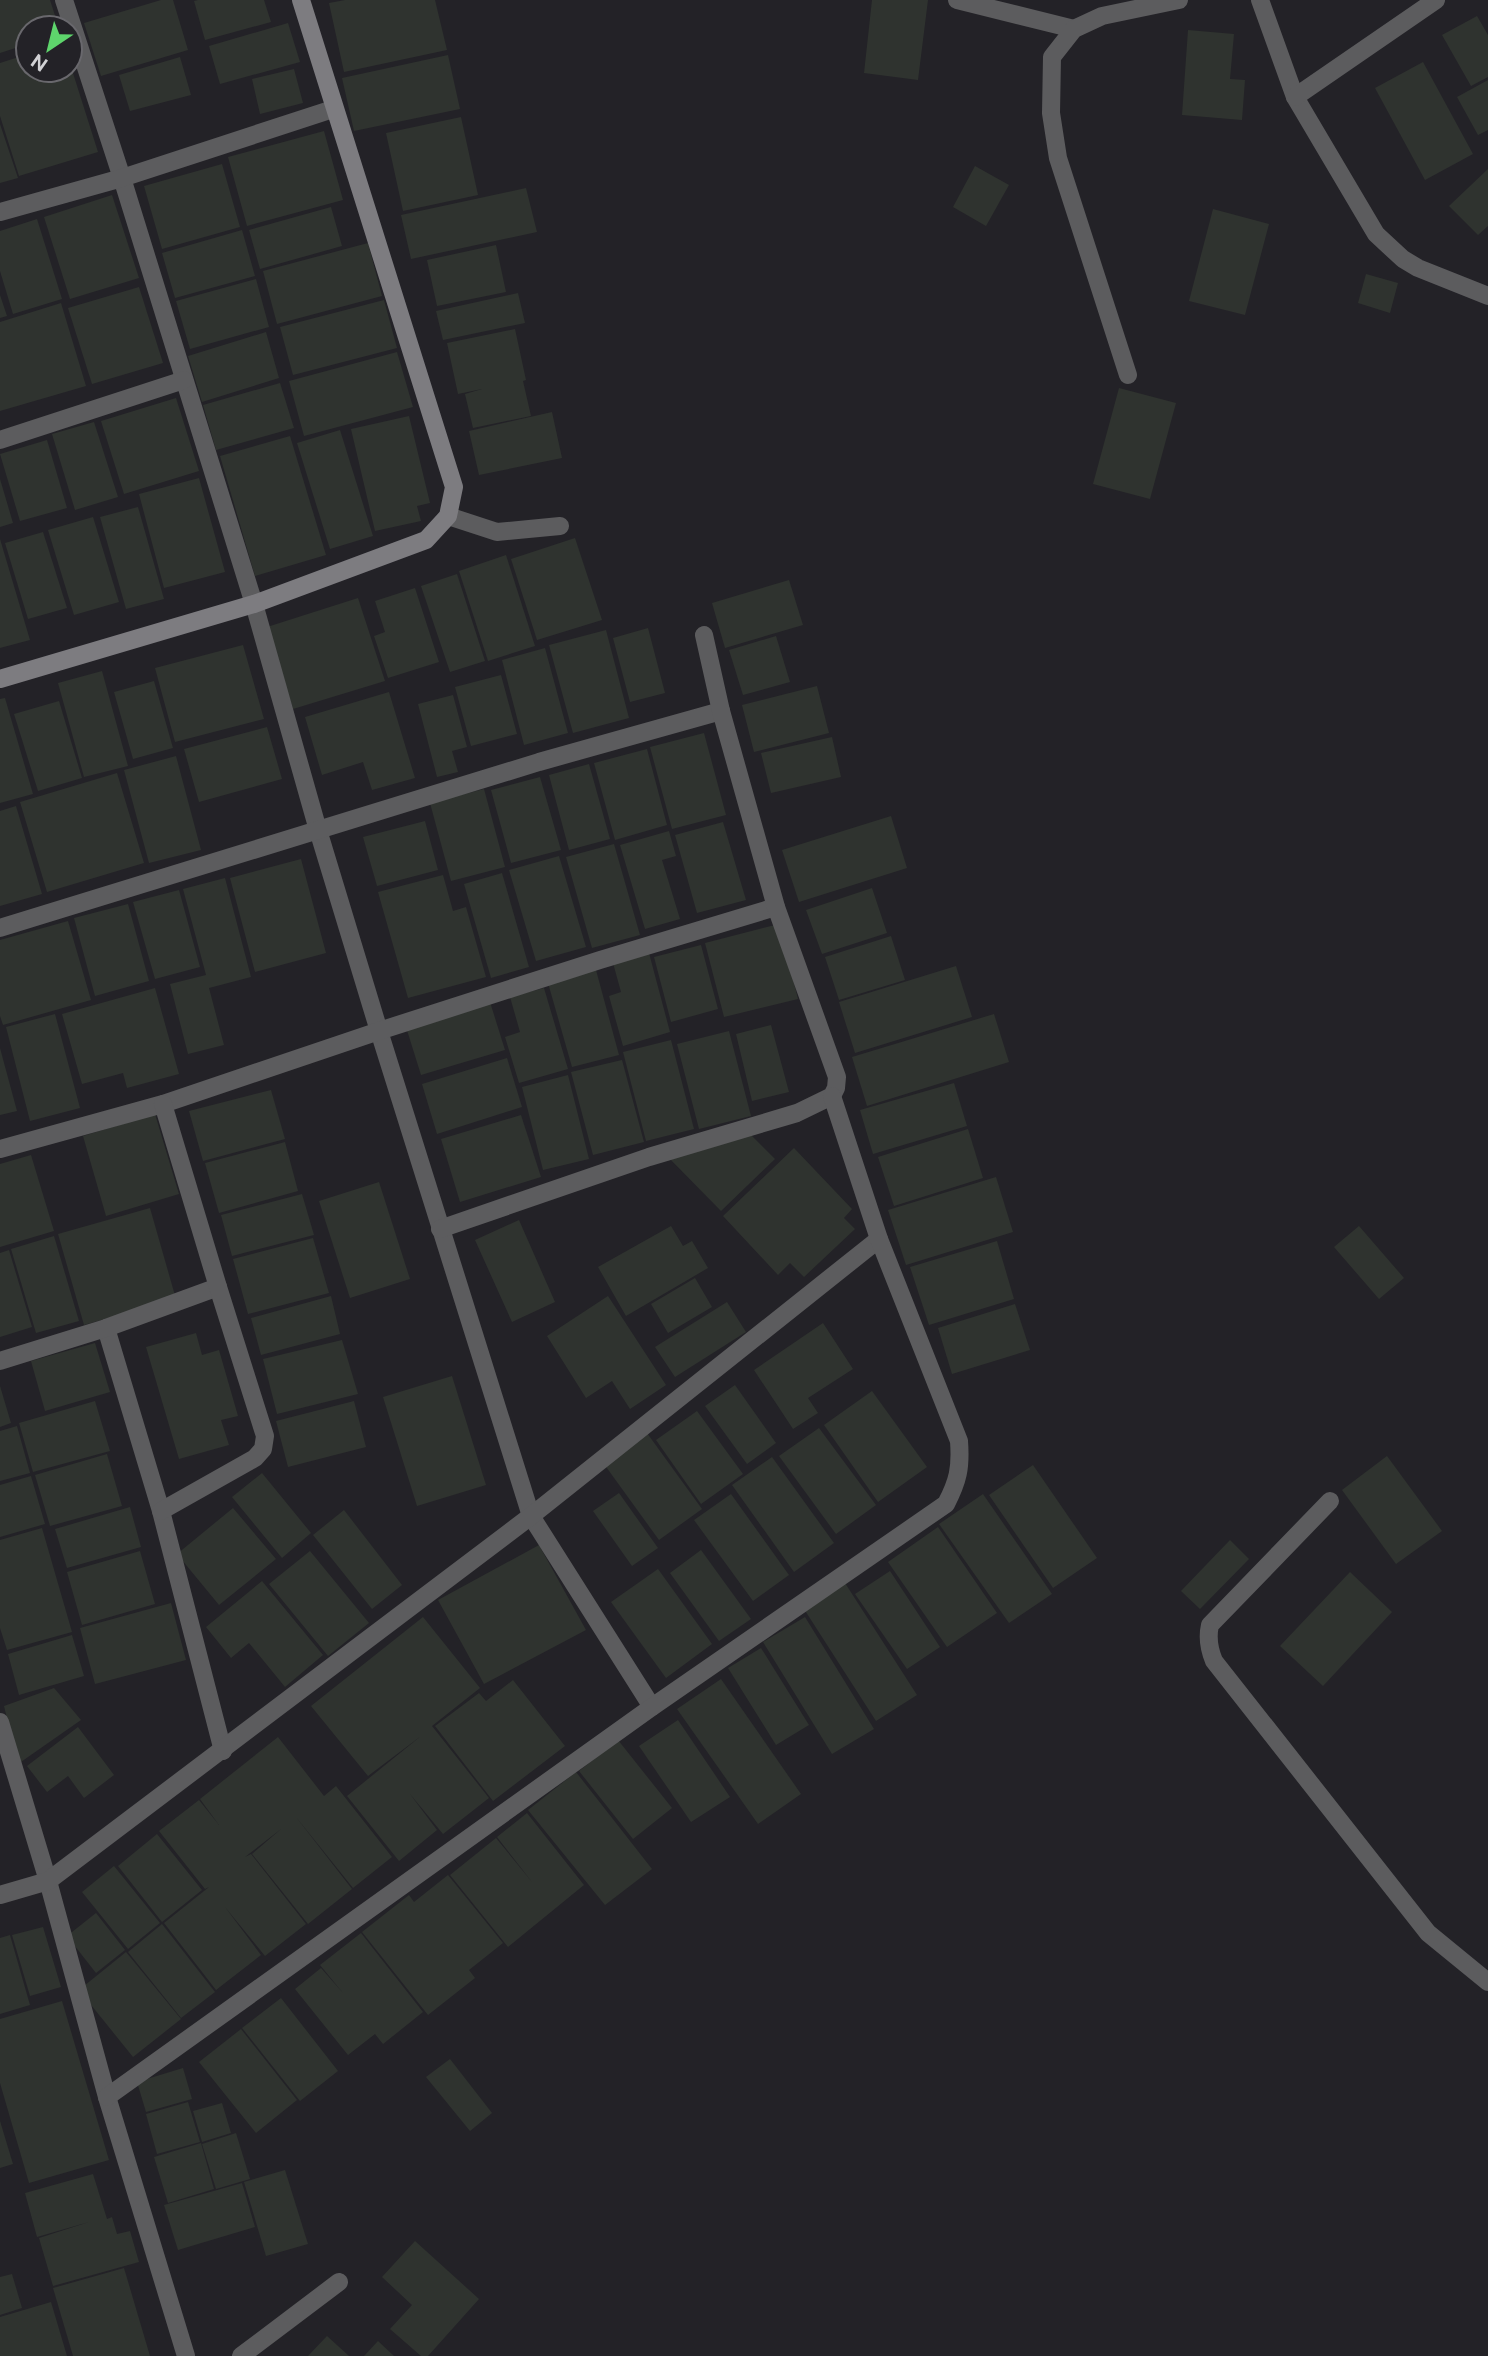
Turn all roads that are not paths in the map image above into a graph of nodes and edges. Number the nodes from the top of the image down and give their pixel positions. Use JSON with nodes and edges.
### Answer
{"nodes":[{"id":1,"x":64,"y":0,"type":"edge"},
{"id":2,"x":301,"y":0,"type":"edge"},
{"id":3,"x":957,"y":0,"type":"edge"},
{"id":4,"x":1179,"y":0,"type":"edge"},
{"id":5,"x":1260,"y":0,"type":"edge"},
{"id":6,"x":1436,"y":0,"type":"edge"},
{"id":7,"x":1074,"y":29,"type":"junction"},
{"id":8,"x":1294,"y":97,"type":"junction"},
{"id":9,"x":333,"y":109,"type":"junction"},
{"id":10,"x":122,"y":178,"type":"junction"},
{"id":11,"x":0,"y":212,"type":"edge"},
{"id":12,"x":1488,"y":296,"type":"edge"},
{"id":13,"x":1128,"y":375,"type":"dead end"},
{"id":14,"x":184,"y":380,"type":"junction"},
{"id":15,"x":0,"y":440,"type":"edge"},
{"id":16,"x":448,"y":516,"type":"junction"},
{"id":17,"x":561,"y":526,"type":"dead end"},
{"id":18,"x":254,"y":604,"type":"junction"},
{"id":19,"x":704,"y":635,"type":"dead end"},
{"id":20,"x":0,"y":679,"type":"edge"},
{"id":21,"x":721,"y":711,"type":"junction"},
{"id":22,"x":318,"y":830,"type":"junction"},
{"id":23,"x":776,"y":907,"type":"junction"},
{"id":24,"x":0,"y":928,"type":"edge"},
{"id":25,"x":379,"y":1031,"type":"junction"},
{"id":26,"x":832,"y":1096,"type":"junction"},
{"id":27,"x":163,"y":1104,"type":"junction"},
{"id":28,"x":0,"y":1149,"type":"edge"},
{"id":29,"x":440,"y":1229,"type":"junction"},
{"id":30,"x":879,"y":1239,"type":"junction"},
{"id":31,"x":218,"y":1287,"type":"junction"},
{"id":32,"x":106,"y":1328,"type":"junction"},
{"id":33,"x":0,"y":1361,"type":"edge"},
{"id":34,"x":1330,"y":1501,"type":"dead end"},
{"id":35,"x":161,"y":1511,"type":"junction"},
{"id":36,"x":531,"y":1516,"type":"junction"},
{"id":37,"x":652,"y":1707,"type":"junction"},
{"id":38,"x":0,"y":1722,"type":"edge"},
{"id":39,"x":222,"y":1751,"type":"junction"},
{"id":40,"x":48,"y":1881,"type":"junction"},
{"id":41,"x":0,"y":1895,"type":"edge"},
{"id":42,"x":1488,"y":1982,"type":"edge"},
{"id":43,"x":107,"y":2097,"type":"junction"},
{"id":44,"x":339,"y":2282,"type":"dead end"},
{"id":45,"x":186,"y":2356,"type":"edge"},
{"id":46,"x":241,"y":2356,"type":"edge"}],
"edges":[{"from":1,"to":10,"type":"street"},
{"from":2,"to":9,"type":"street"},
{"from":3,"to":7,"type":"street"},
{"from":4,"to":7,"type":"street"},
{"from":5,"to":8,"type":"street"},
{"from":6,"to":8,"type":"street"},
{"from":7,"to":13,"type":"street"},
{"from":8,"to":12,"type":"street"},
{"from":9,"to":10,"type":"street"},
{"from":9,"to":16,"type":"street"},
{"from":10,"to":11,"type":"street"},
{"from":10,"to":14,"type":"street"},
{"from":14,"to":15,"type":"street"},
{"from":14,"to":18,"type":"street"},
{"from":16,"to":17,"type":"street"},
{"from":16,"to":18,"type":"street"},
{"from":18,"to":20,"type":"street"},
{"from":18,"to":22,"type":"street"},
{"from":19,"to":21,"type":"street"},
{"from":21,"to":22,"type":"street"},
{"from":21,"to":23,"type":"street"},
{"from":22,"to":24,"type":"street"},
{"from":22,"to":25,"type":"street"},
{"from":23,"to":25,"type":"street"},
{"from":23,"to":26,"type":"street"},
{"from":25,"to":27,"type":"street"},
{"from":25,"to":29,"type":"street"},
{"from":26,"to":29,"type":"street"},
{"from":26,"to":30,"type":"street"},
{"from":27,"to":28,"type":"street"},
{"from":27,"to":31,"type":"street"},
{"from":29,"to":36,"type":"street"},
{"from":30,"to":36,"type":"street"},
{"from":30,"to":37,"type":"street"},
{"from":31,"to":32,"type":"street"},
{"from":31,"to":35,"type":"street"},
{"from":32,"to":33,"type":"street"},
{"from":32,"to":35,"type":"street"},
{"from":34,"to":42,"type":"street"},
{"from":35,"to":39,"type":"street"},
{"from":36,"to":37,"type":"street"},
{"from":36,"to":39,"type":"street"},
{"from":37,"to":43,"type":"street"},
{"from":38,"to":40,"type":"street"},
{"from":39,"to":40,"type":"street"},
{"from":40,"to":41,"type":"street"},
{"from":40,"to":43,"type":"street"},
{"from":43,"to":45,"type":"street"},
{"from":44,"to":46,"type":"street"}]}
